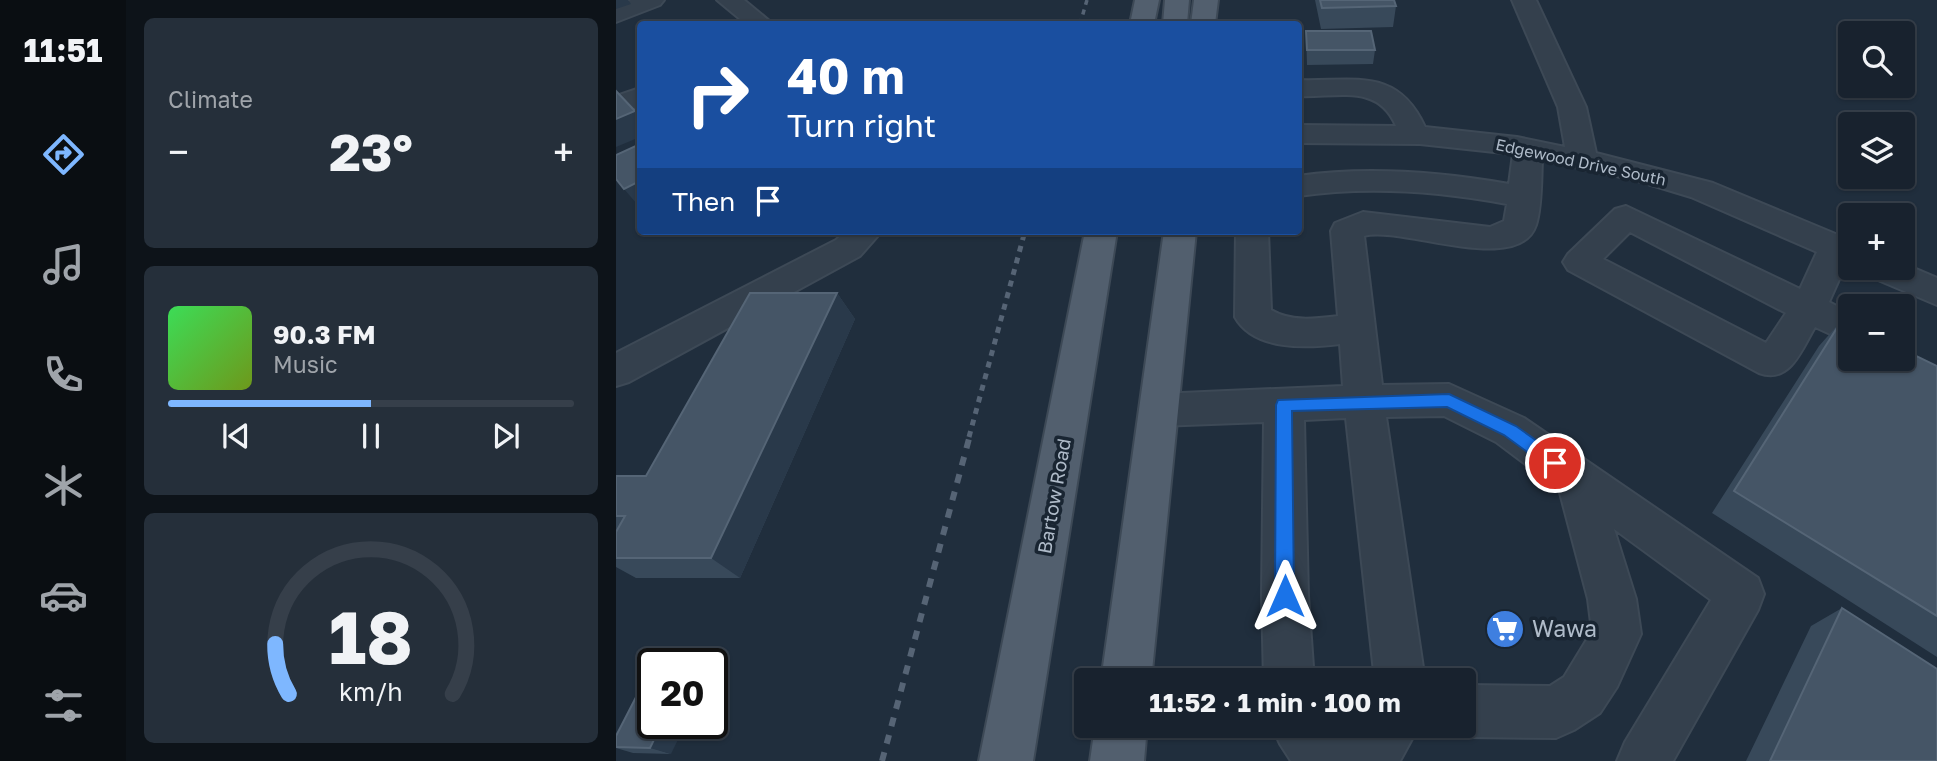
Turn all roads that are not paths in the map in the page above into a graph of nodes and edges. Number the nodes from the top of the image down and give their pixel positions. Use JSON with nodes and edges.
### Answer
{"nodes":[{"id":1,"x":652,"y":0,"type":"edge"},
{"id":2,"x":729,"y":0,"type":"edge"},
{"id":3,"x":1147,"y":0,"type":"edge"},
{"id":4,"x":1177,"y":0,"type":"edge"},
{"id":5,"x":1206,"y":0,"type":"edge"},
{"id":6,"x":1524,"y":0,"type":"edge"},
{"id":7,"x":616,"y":15,"type":"edge"},
{"id":8,"x":757,"y":21,"type":"edge"},
{"id":9,"x":1143,"y":21,"type":"edge"},
{"id":10,"x":1175,"y":21,"type":"edge"},
{"id":11,"x":1203,"y":21,"type":"edge"},
{"id":12,"x":1302,"y":88,"type":"edge"},
{"id":13,"x":637,"y":97,"type":"edge"},
{"id":14,"x":616,"y":106,"type":"edge"},
{"id":15,"x":1302,"y":134,"type":"edge"},
{"id":16,"x":1415,"y":135,"type":"junction"},
{"id":17,"x":1529,"y":148,"type":"junction"},
{"id":18,"x":1582,"y":160,"type":"junction"},
{"id":19,"x":1640,"y":172,"type":"junction"},
{"id":20,"x":1304,"y":185,"type":"edge"},
{"id":21,"x":1523,"y":197,"type":"junction"},
{"id":22,"x":1626,"y":217,"type":"junction"},
{"id":23,"x":1100,"y":235,"type":"edge"},
{"id":24,"x":1180,"y":235,"type":"edge"},
{"id":25,"x":1252,"y":235,"type":"edge"},
{"id":26,"x":857,"y":240,"type":"edge"},
{"id":27,"x":1838,"y":248,"type":"edge"},
{"id":28,"x":1838,"y":258,"type":"edge"},
{"id":29,"x":1910,"y":280,"type":"edge"},
{"id":30,"x":1937,"y":292,"type":"edge"},
{"id":31,"x":1810,"y":309,"type":"junction"},
{"id":32,"x":1838,"y":323,"type":"edge"},
{"id":33,"x":1357,"y":328,"type":"junction"},
{"id":34,"x":616,"y":371,"type":"edge"},
{"id":35,"x":1364,"y":401,"type":"junction"},
{"id":36,"x":1284,"y":405,"type":"junction"},
{"id":37,"x":1158,"y":410,"type":"junction"},
{"id":38,"x":1578,"y":479,"type":"junction"},
{"id":39,"x":1128,"y":668,"type":"edge"},
{"id":40,"x":1288,"y":668,"type":"edge"},
{"id":41,"x":1398,"y":668,"type":"edge"},
{"id":42,"x":1476,"y":711,"type":"edge"},
{"id":43,"x":1120,"y":738,"type":"edge"},
{"id":44,"x":1307,"y":738,"type":"edge"},
{"id":45,"x":1385,"y":738,"type":"edge"},
{"id":46,"x":1006,"y":761,"type":"edge"},
{"id":47,"x":1117,"y":761,"type":"edge"},
{"id":48,"x":1337,"y":761,"type":"edge"},
{"id":49,"x":1369,"y":761,"type":"edge"},
{"id":50,"x":1644,"y":761,"type":"edge"}],
"edges":[{"from":1,"to":7,"type":"street"},
{"from":2,"to":8,"type":"street"},
{"from":3,"to":9,"type":"main road"},
{"from":4,"to":10,"type":"main road"},
{"from":5,"to":11,"type":"main road"},
{"from":6,"to":18,"type":"street"},
{"from":12,"to":16,"type":"street"},
{"from":13,"to":14,"type":"street"},
{"from":15,"to":16,"type":"street","name":"Edgewood Drive South"},
{"from":16,"to":17,"type":"street","name":"Edgewood Drive South"},
{"from":17,"to":18,"type":"street","name":"Edgewood Drive South"},
{"from":17,"to":21,"type":"street"},
{"from":18,"to":19,"type":"street","name":"Edgewood Drive South"},
{"from":19,"to":22,"type":"street"},
{"from":19,"to":27,"type":"street","name":"Edgewood Drive South"},
{"from":20,"to":21,"type":"street"},
{"from":21,"to":33,"type":"street"},
{"from":22,"to":31,"type":"street"},
{"from":22,"to":31,"type":"street"},
{"from":23,"to":46,"type":"main road","name":"Bartow Road"},
{"from":24,"to":37,"type":"main road"},
{"from":25,"to":33,"type":"street"},
{"from":26,"to":34,"type":"street"},
{"from":28,"to":31,"type":"street"},
{"from":29,"to":30,"type":"street"},
{"from":31,"to":32,"type":"street"},
{"from":33,"to":35,"type":"street"},
{"from":35,"to":36,"type":"street"},
{"from":35,"to":38,"type":"street"},
{"from":35,"to":41,"type":"street"},
{"from":36,"to":37,"type":"street"},
{"from":36,"to":40,"type":"street"},
{"from":37,"to":39,"type":"main road"},
{"from":38,"to":42,"type":"street"},
{"from":38,"to":50,"type":"street"},
{"from":43,"to":47,"type":"main road"},
{"from":44,"to":48,"type":"street"},
{"from":45,"to":49,"type":"street"}]}
